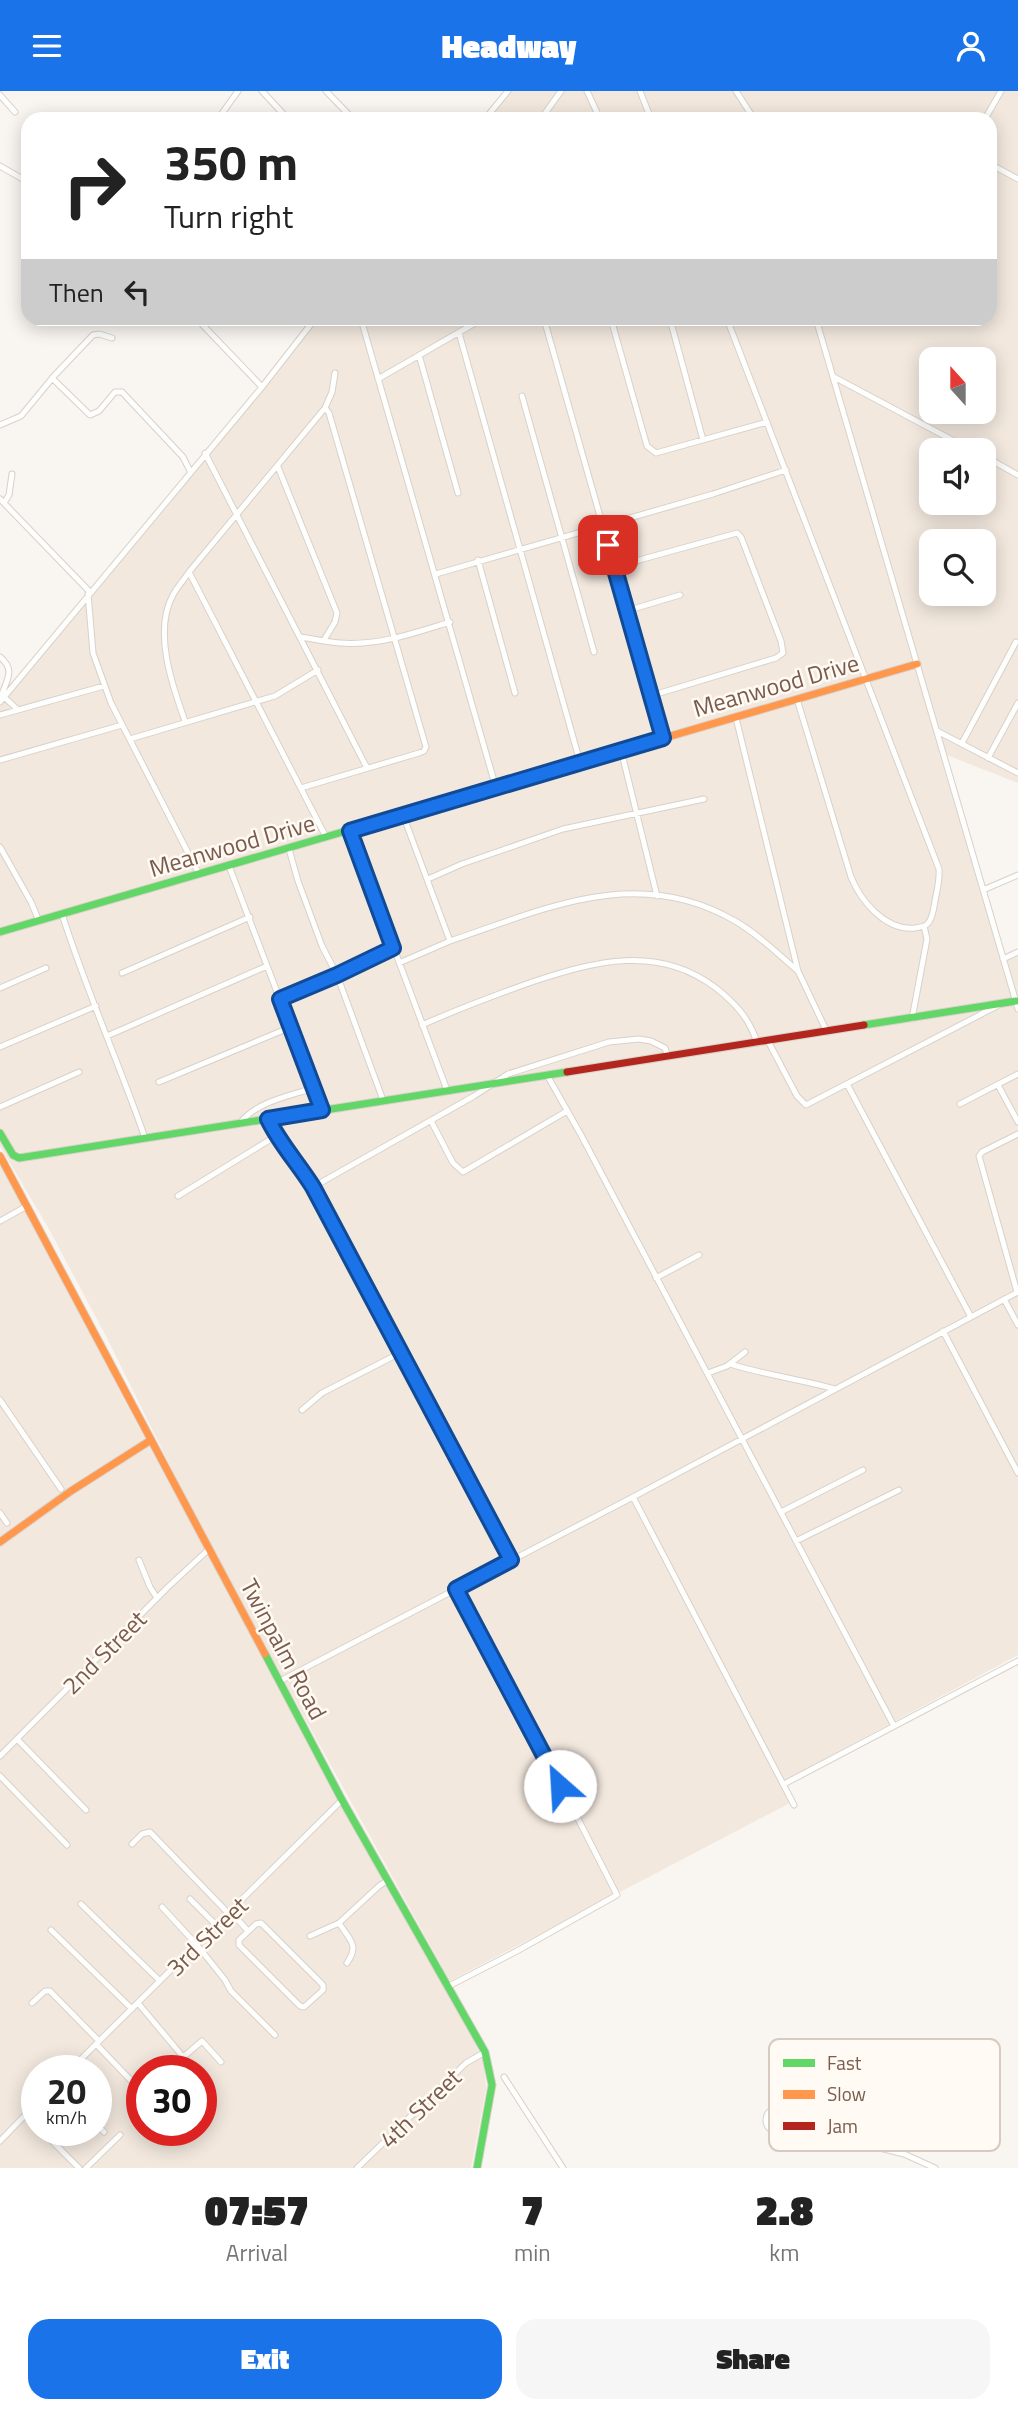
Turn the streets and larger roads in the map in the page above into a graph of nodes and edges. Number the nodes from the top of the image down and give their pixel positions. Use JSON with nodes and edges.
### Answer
{"nodes":[{"id":1,"x":238,"y":91,"type":"edge"},
{"id":2,"x":262,"y":91,"type":"edge"},
{"id":3,"x":326,"y":91,"type":"edge"},
{"id":4,"x":508,"y":91,"type":"edge"},
{"id":5,"x":561,"y":91,"type":"edge"},
{"id":6,"x":587,"y":91,"type":"edge"},
{"id":7,"x":640,"y":91,"type":"edge"},
{"id":8,"x":736,"y":91,"type":"edge"},
{"id":9,"x":1001,"y":91,"type":"edge"},
{"id":10,"x":0,"y":95,"type":"edge"},
{"id":11,"x":15,"y":111,"type":"dead end"},
{"id":12,"x":224,"y":112,"type":"edge"},
{"id":13,"x":282,"y":112,"type":"edge"},
{"id":14,"x":346,"y":112,"type":"edge"},
{"id":15,"x":491,"y":112,"type":"edge"},
{"id":16,"x":546,"y":112,"type":"edge"},
{"id":17,"x":597,"y":112,"type":"edge"},
{"id":18,"x":648,"y":112,"type":"edge"},
{"id":19,"x":750,"y":112,"type":"edge"},
{"id":20,"x":989,"y":112,"type":"edge"},
{"id":21,"x":0,"y":166,"type":"edge"},
{"id":22,"x":997,"y":168,"type":"edge"},
{"id":23,"x":21,"y":178,"type":"edge"},
{"id":24,"x":1018,"y":179,"type":"edge"},
{"id":25,"x":204,"y":326,"type":"edge"},
{"id":26,"x":310,"y":326,"type":"edge"},
{"id":27,"x":363,"y":326,"type":"edge"},
{"id":28,"x":470,"y":326,"type":"edge"},
{"id":29,"x":546,"y":326,"type":"edge"},
{"id":30,"x":613,"y":326,"type":"edge"},
{"id":31,"x":672,"y":326,"type":"edge"},
{"id":32,"x":730,"y":326,"type":"edge"},
{"id":33,"x":818,"y":326,"type":"edge"},
{"id":34,"x":459,"y":333,"type":"junction"},
{"id":35,"x":112,"y":338,"type":"dead end"},
{"id":36,"x":419,"y":355,"type":"junction"},
{"id":37,"x":335,"y":373,"type":"dead end"},
{"id":38,"x":834,"y":377,"type":"junction"},
{"id":39,"x":52,"y":378,"type":"junction"},
{"id":40,"x":378,"y":379,"type":"junction"},
{"id":41,"x":262,"y":387,"type":"junction"},
{"id":42,"x":522,"y":396,"type":"dead end"},
{"id":43,"x":325,"y":408,"type":"junction"},
{"id":44,"x":767,"y":422,"type":"junction"},
{"id":45,"x":0,"y":425,"type":"edge"},
{"id":46,"x":948,"y":438,"type":"edge"},
{"id":47,"x":703,"y":440,"type":"junction"},
{"id":48,"x":205,"y":453,"type":"junction"},
{"id":49,"x":996,"y":463,"type":"edge"},
{"id":50,"x":278,"y":467,"type":"junction"},
{"id":51,"x":786,"y":470,"type":"junction"},
{"id":52,"x":190,"y":471,"type":"junction"},
{"id":53,"x":12,"y":474,"type":"dead end"},
{"id":54,"x":1018,"y":475,"type":"edge"},
{"id":55,"x":458,"y":493,"type":"dead end"},
{"id":56,"x":2,"y":501,"type":"edge"},
{"id":57,"x":236,"y":515,"type":"junction"},
{"id":58,"x":603,"y":524,"type":"junction"},
{"id":59,"x":561,"y":537,"type":"junction"},
{"id":60,"x":520,"y":548,"type":"junction"},
{"id":61,"x":478,"y":560,"type":"junction"},
{"id":62,"x":614,"y":567,"type":"junction"},
{"id":63,"x":189,"y":572,"type":"junction"},
{"id":64,"x":436,"y":574,"type":"junction"},
{"id":65,"x":89,"y":593,"type":"junction"},
{"id":66,"x":680,"y":594,"type":"dead end"},
{"id":67,"x":626,"y":611,"type":"junction"},
{"id":68,"x":450,"y":622,"type":"junction"},
{"id":69,"x":301,"y":637,"type":"junction"},
{"id":70,"x":395,"y":639,"type":"junction"},
{"id":71,"x":324,"y":640,"type":"junction"},
{"id":72,"x":1016,"y":642,"type":"edge"},
{"id":73,"x":594,"y":652,"type":"dead end"},
{"id":74,"x":0,"y":657,"type":"edge"},
{"id":75,"x":917,"y":664,"type":"junction"},
{"id":76,"x":318,"y":670,"type":"junction"},
{"id":77,"x":865,"y":679,"type":"junction"},
{"id":78,"x":104,"y":686,"type":"junction"},
{"id":79,"x":515,"y":693,"type":"dead end"},
{"id":80,"x":650,"y":696,"type":"junction"},
{"id":81,"x":797,"y":699,"type":"junction"},
{"id":82,"x":1,"y":700,"type":"edge"},
{"id":83,"x":255,"y":702,"type":"junction"},
{"id":84,"x":1018,"y":703,"type":"edge"},
{"id":85,"x":17,"y":709,"type":"junction"},
{"id":86,"x":0,"y":715,"type":"edge"},
{"id":87,"x":736,"y":718,"type":"junction"},
{"id":88,"x":185,"y":721,"type":"junction"},
{"id":89,"x":122,"y":725,"type":"junction"},
{"id":90,"x":937,"y":731,"type":"junction"},
{"id":91,"x":663,"y":738,"type":"junction"},
{"id":92,"x":130,"y":739,"type":"junction"},
{"id":93,"x":962,"y":743,"type":"junction"},
{"id":94,"x":621,"y":750,"type":"junction"},
{"id":95,"x":988,"y":758,"type":"junction"},
{"id":96,"x":0,"y":760,"type":"edge"},
{"id":97,"x":580,"y":762,"type":"junction"},
{"id":98,"x":367,"y":768,"type":"junction"},
{"id":99,"x":1018,"y":773,"type":"edge"},
{"id":100,"x":301,"y":788,"type":"junction"},
{"id":101,"x":496,"y":788,"type":"junction"},
{"id":102,"x":704,"y":799,"type":"dead end"},
{"id":103,"x":637,"y":814,"type":"junction"},
{"id":104,"x":403,"y":815,"type":"junction"},
{"id":105,"x":350,"y":831,"type":"junction"},
{"id":106,"x":326,"y":838,"type":"junction"},
{"id":107,"x":0,"y":847,"type":"edge"},
{"id":108,"x":289,"y":849,"type":"junction"},
{"id":109,"x":229,"y":866,"type":"junction"},
{"id":110,"x":200,"y":874,"type":"junction"},
{"id":111,"x":1018,"y":875,"type":"edge"},
{"id":112,"x":428,"y":879,"type":"junction"},
{"id":113,"x":983,"y":890,"type":"junction"},
{"id":114,"x":657,"y":896,"type":"junction"},
{"id":115,"x":62,"y":914,"type":"junction"},
{"id":116,"x":250,"y":917,"type":"junction"},
{"id":117,"x":39,"y":921,"type":"junction"},
{"id":118,"x":924,"y":926,"type":"junction"},
{"id":119,"x":0,"y":932,"type":"edge"},
{"id":120,"x":450,"y":941,"type":"junction"},
{"id":121,"x":393,"y":948,"type":"junction"},
{"id":122,"x":1018,"y":952,"type":"edge"},
{"id":123,"x":1003,"y":958,"type":"junction"},
{"id":124,"x":399,"y":963,"type":"junction"},
{"id":125,"x":267,"y":966,"type":"junction"},
{"id":126,"x":46,"y":968,"type":"dead end"},
{"id":127,"x":798,"y":971,"type":"junction"},
{"id":128,"x":122,"y":973,"type":"dead end"},
{"id":129,"x":337,"y":975,"type":"junction"},
{"id":130,"x":0,"y":988,"type":"edge"},
{"id":131,"x":280,"y":999,"type":"junction"},
{"id":132,"x":999,"y":1004,"type":"junction"},
{"id":133,"x":1017,"y":1005,"type":"edge"},
{"id":134,"x":96,"y":1006,"type":"junction"},
{"id":135,"x":912,"y":1019,"type":"junction"},
{"id":136,"x":422,"y":1025,"type":"junction"},
{"id":137,"x":291,"y":1027,"type":"junction"},
{"id":138,"x":827,"y":1032,"type":"junction"},
{"id":139,"x":107,"y":1036,"type":"junction"},
{"id":140,"x":768,"y":1041,"type":"junction"},
{"id":141,"x":757,"y":1043,"type":"junction"},
{"id":142,"x":0,"y":1047,"type":"edge"},
{"id":143,"x":668,"y":1057,"type":"junction"},
{"id":144,"x":79,"y":1072,"type":"dead end"},
{"id":145,"x":1018,"y":1074,"type":"edge"},
{"id":146,"x":547,"y":1075,"type":"junction"},
{"id":147,"x":159,"y":1082,"type":"dead end"},
{"id":148,"x":491,"y":1084,"type":"junction"},
{"id":149,"x":847,"y":1084,"type":"junction"},
{"id":150,"x":998,"y":1085,"type":"junction"},
{"id":151,"x":314,"y":1088,"type":"junction"},
{"id":152,"x":447,"y":1090,"type":"junction"},
{"id":153,"x":383,"y":1100,"type":"junction"},
{"id":154,"x":960,"y":1104,"type":"dead end"},
{"id":155,"x":0,"y":1107,"type":"edge"},
{"id":156,"x":322,"y":1110,"type":"junction"},
{"id":157,"x":567,"y":1111,"type":"junction"},
{"id":158,"x":268,"y":1119,"type":"junction"},
{"id":159,"x":431,"y":1121,"type":"junction"},
{"id":160,"x":1018,"y":1122,"type":"edge"},
{"id":161,"x":240,"y":1123,"type":"junction"},
{"id":162,"x":0,"y":1133,"type":"edge"},
{"id":163,"x":1018,"y":1134,"type":"edge"},
{"id":164,"x":276,"y":1136,"type":"junction"},
{"id":165,"x":145,"y":1138,"type":"junction"},
{"id":166,"x":0,"y":1156,"type":"edge"},
{"id":167,"x":313,"y":1187,"type":"junction"},
{"id":168,"x":177,"y":1196,"type":"dead end"},
{"id":169,"x":27,"y":1206,"type":"junction"},
{"id":170,"x":0,"y":1221,"type":"edge"},
{"id":171,"x":699,"y":1255,"type":"dead end"},
{"id":172,"x":656,"y":1277,"type":"junction"},
{"id":173,"x":1018,"y":1292,"type":"edge"},
{"id":174,"x":1004,"y":1299,"type":"junction"},
{"id":175,"x":971,"y":1317,"type":"junction"},
{"id":176,"x":1018,"y":1325,"type":"edge"},
{"id":177,"x":943,"y":1331,"type":"junction"},
{"id":178,"x":745,"y":1352,"type":"dead end"},
{"id":179,"x":400,"y":1353,"type":"junction"},
{"id":180,"x":730,"y":1364,"type":"junction"},
{"id":181,"x":708,"y":1373,"type":"junction"},
{"id":182,"x":835,"y":1389,"type":"junction"},
{"id":183,"x":0,"y":1400,"type":"edge"},
{"id":184,"x":302,"y":1410,"type":"dead end"},
{"id":185,"x":742,"y":1438,"type":"junction"},
{"id":186,"x":151,"y":1440,"type":"junction"},
{"id":187,"x":863,"y":1470,"type":"dead end"},
{"id":188,"x":1018,"y":1473,"type":"edge"},
{"id":189,"x":61,"y":1489,"type":"dead end"},
{"id":190,"x":899,"y":1490,"type":"dead end"},
{"id":191,"x":633,"y":1497,"type":"junction"},
{"id":192,"x":0,"y":1513,"type":"edge"},
{"id":193,"x":781,"y":1513,"type":"junction"},
{"id":194,"x":7,"y":1523,"type":"dead end"},
{"id":195,"x":796,"y":1541,"type":"junction"},
{"id":196,"x":0,"y":1542,"type":"edge"},
{"id":197,"x":209,"y":1549,"type":"junction"},
{"id":198,"x":139,"y":1560,"type":"dead end"},
{"id":199,"x":511,"y":1560,"type":"junction"},
{"id":200,"x":456,"y":1589,"type":"junction"},
{"id":201,"x":157,"y":1598,"type":"junction"},
{"id":202,"x":1018,"y":1661,"type":"edge"},
{"id":203,"x":280,"y":1681,"type":"junction"},
{"id":204,"x":894,"y":1726,"type":"junction"},
{"id":205,"x":18,"y":1739,"type":"junction"},
{"id":206,"x":0,"y":1756,"type":"edge"},
{"id":207,"x":0,"y":1776,"type":"edge"},
{"id":208,"x":784,"y":1784,"type":"junction"},
{"id":209,"x":342,"y":1800,"type":"junction"},
{"id":210,"x":794,"y":1805,"type":"dead end"},
{"id":211,"x":86,"y":1810,"type":"dead end"},
{"id":212,"x":132,"y":1844,"type":"dead end"},
{"id":213,"x":67,"y":1845,"type":"dead end"},
{"id":214,"x":388,"y":1880,"type":"junction"},
{"id":215,"x":190,"y":1899,"type":"dead end"},
{"id":216,"x":81,"y":1904,"type":"dead end"},
{"id":217,"x":162,"y":1906,"type":"dead end"},
{"id":218,"x":230,"y":1913,"type":"junction"},
{"id":219,"x":339,"y":1923,"type":"junction"},
{"id":220,"x":217,"y":1926,"type":"junction"},
{"id":221,"x":51,"y":1930,"type":"dead end"},
{"id":222,"x":248,"y":1931,"type":"junction"},
{"id":223,"x":310,"y":1936,"type":"dead end"},
{"id":224,"x":197,"y":1945,"type":"junction"},
{"id":225,"x":347,"y":1963,"type":"dead end"},
{"id":226,"x":160,"y":1981,"type":"junction"},
{"id":227,"x":446,"y":1987,"type":"junction"},
{"id":228,"x":32,"y":2003,"type":"dead end"},
{"id":229,"x":138,"y":2003,"type":"junction"},
{"id":230,"x":132,"y":2009,"type":"junction"},
{"id":231,"x":275,"y":2035,"type":"dead end"},
{"id":232,"x":97,"y":2043,"type":"junction"},
{"id":233,"x":485,"y":2052,"type":"junction"},
{"id":234,"x":85,"y":2055,"type":"edge"},
{"id":235,"x":180,"y":2055,"type":"edge"},
{"id":236,"x":185,"y":2055,"type":"edge"},
{"id":237,"x":215,"y":2055,"type":"edge"},
{"id":238,"x":217,"y":2058,"type":"edge"},
{"id":239,"x":221,"y":2062,"type":"dead end"},
{"id":240,"x":126,"y":2075,"type":"edge"},
{"id":241,"x":504,"y":2077,"type":"dead end"},
{"id":242,"x":21,"y":2119,"type":"edge"},
{"id":243,"x":120,"y":2136,"type":"dead end"},
{"id":244,"x":0,"y":2141,"type":"edge"},
{"id":245,"x":57,"y":2146,"type":"edge"},
{"id":246,"x":892,"y":2151,"type":"edge"},
{"id":247,"x":79,"y":2168,"type":"edge"},
{"id":248,"x":86,"y":2168,"type":"edge"},
{"id":249,"x":357,"y":2168,"type":"edge"},
{"id":250,"x":477,"y":2168,"type":"edge"},
{"id":251,"x":563,"y":2168,"type":"edge"},
{"id":252,"x":936,"y":2168,"type":"edge"}],
"edges":[{"from":1,"to":12,"type":"street"},
{"from":2,"to":13,"type":"street"},
{"from":3,"to":14,"type":"street"},
{"from":4,"to":15,"type":"street"},
{"from":5,"to":16,"type":"street"},
{"from":6,"to":17,"type":"street"},
{"from":7,"to":18,"type":"street"},
{"from":8,"to":19,"type":"street"},
{"from":9,"to":20,"type":"street"},
{"from":10,"to":11,"type":"street"},
{"from":21,"to":23,"type":"street"},
{"from":22,"to":24,"type":"street"},
{"from":25,"to":41,"type":"street"},
{"from":26,"to":41,"type":"street"},
{"from":27,"to":40,"type":"street"},
{"from":28,"to":34,"type":"street"},
{"from":29,"to":58,"type":"street"},
{"from":30,"to":47,"type":"street"},
{"from":31,"to":47,"type":"street"},
{"from":32,"to":44,"type":"street"},
{"from":33,"to":38,"type":"street"},
{"from":34,"to":36,"type":"street"},
{"from":34,"to":60,"type":"street"},
{"from":35,"to":39,"type":"street"},
{"from":36,"to":40,"type":"street"},
{"from":36,"to":55,"type":"street"},
{"from":37,"to":43,"type":"street"},
{"from":38,"to":46,"type":"street"},
{"from":38,"to":75,"type":"street"},
{"from":39,"to":45,"type":"street"},
{"from":39,"to":52,"type":"street"},
{"from":40,"to":64,"type":"street"},
{"from":41,"to":48,"type":"street"},
{"from":42,"to":59,"type":"street"},
{"from":43,"to":50,"type":"street"},
{"from":43,"to":70,"type":"street"},
{"from":44,"to":47,"type":"street"},
{"from":44,"to":51,"type":"street"},
{"from":48,"to":52,"type":"street"},
{"from":48,"to":57,"type":"street"},
{"from":49,"to":54,"type":"street"},
{"from":50,"to":57,"type":"street"},
{"from":50,"to":71,"type":"street"},
{"from":51,"to":58,"type":"street"},
{"from":51,"to":77,"type":"street"},
{"from":52,"to":65,"type":"street"},
{"from":53,"to":56,"type":"street"},
{"from":56,"to":65,"type":"street"},
{"from":57,"to":63,"type":"street"},
{"from":57,"to":69,"type":"street"},
{"from":58,"to":59,"type":"street"},
{"from":58,"to":62,"type":"street"},
{"from":59,"to":60,"type":"street"},
{"from":59,"to":73,"type":"street"},
{"from":60,"to":61,"type":"street"},
{"from":60,"to":97,"type":"street"},
{"from":61,"to":64,"type":"street"},
{"from":61,"to":79,"type":"street"},
{"from":62,"to":67,"type":"street"},
{"from":62,"to":80,"type":"street"},
{"from":63,"to":83,"type":"street"},
{"from":63,"to":88,"type":"street"},
{"from":64,"to":68,"type":"street"},
{"from":65,"to":78,"type":"street"},
{"from":65,"to":82,"type":"street"},
{"from":66,"to":67,"type":"street"},
{"from":67,"to":80,"type":"street"},
{"from":68,"to":70,"type":"street"},
{"from":68,"to":101,"type":"street"},
{"from":69,"to":71,"type":"street"},
{"from":69,"to":76,"type":"street"},
{"from":70,"to":71,"type":"street"},
{"from":70,"to":98,"type":"street"},
{"from":72,"to":93,"type":"street"},
{"from":74,"to":82,"type":"street"},
{"from":75,"to":77,"type":"street","name":"Meanwood Drive"},
{"from":75,"to":90,"type":"street"},
{"from":76,"to":83,"type":"street"},
{"from":76,"to":98,"type":"street"},
{"from":77,"to":81,"type":"street","name":"Meanwood Drive"},
{"from":77,"to":118,"type":"street"},
{"from":78,"to":85,"type":"street"},
{"from":78,"to":89,"type":"street"},
{"from":80,"to":91,"type":"street"},
{"from":81,"to":87,"type":"street","name":"Meanwood Drive"},
{"from":81,"to":118,"type":"street"},
{"from":82,"to":85,"type":"street"},
{"from":83,"to":88,"type":"street"},
{"from":83,"to":100,"type":"street"},
{"from":84,"to":95,"type":"street"},
{"from":85,"to":86,"type":"street"},
{"from":87,"to":91,"type":"street","name":"Meanwood Drive"},
{"from":87,"to":127,"type":"street"},
{"from":88,"to":92,"type":"street"},
{"from":89,"to":92,"type":"street"},
{"from":89,"to":96,"type":"street"},
{"from":90,"to":93,"type":"street"},
{"from":90,"to":113,"type":"street"},
{"from":91,"to":94,"type":"street","name":"Meanwood Drive"},
{"from":92,"to":110,"type":"street"},
{"from":93,"to":95,"type":"street"},
{"from":94,"to":97,"type":"street","name":"Meanwood Drive"},
{"from":94,"to":103,"type":"street"},
{"from":95,"to":99,"type":"street"},
{"from":97,"to":101,"type":"street","name":"Meanwood Drive"},
{"from":98,"to":100,"type":"street"},
{"from":100,"to":106,"type":"street"},
{"from":101,"to":104,"type":"street","name":"Meanwood Drive"},
{"from":102,"to":103,"type":"street"},
{"from":103,"to":112,"type":"street"},
{"from":103,"to":114,"type":"street"},
{"from":104,"to":105,"type":"street","name":"Meanwood Drive"},
{"from":104,"to":112,"type":"street"},
{"from":105,"to":106,"type":"street","name":"Meanwood Drive"},
{"from":105,"to":121,"type":"street"},
{"from":106,"to":108,"type":"street","name":"Meanwood Drive"},
{"from":107,"to":117,"type":"street"},
{"from":108,"to":109,"type":"street","name":"Meanwood Drive"},
{"from":108,"to":129,"type":"street"},
{"from":109,"to":110,"type":"street","name":"Meanwood Drive"},
{"from":109,"to":116,"type":"street"},
{"from":110,"to":115,"type":"street","name":"Meanwood Drive"},
{"from":111,"to":113,"type":"street"},
{"from":112,"to":120,"type":"street"},
{"from":113,"to":123,"type":"street"},
{"from":114,"to":120,"type":"street"},
{"from":114,"to":127,"type":"street"},
{"from":115,"to":117,"type":"street","name":"Meanwood Drive"},
{"from":115,"to":134,"type":"street"},
{"from":116,"to":125,"type":"street"},
{"from":116,"to":128,"type":"street"},
{"from":117,"to":119,"type":"street","name":"Meanwood Drive"},
{"from":118,"to":135,"type":"street"},
{"from":120,"to":124,"type":"street"},
{"from":121,"to":124,"type":"street"},
{"from":121,"to":129,"type":"street"},
{"from":122,"to":123,"type":"street"},
{"from":123,"to":133,"type":"street"},
{"from":124,"to":136,"type":"street"},
{"from":125,"to":131,"type":"street"},
{"from":125,"to":139,"type":"street"},
{"from":126,"to":130,"type":"street"},
{"from":127,"to":138,"type":"street"},
{"from":129,"to":131,"type":"street"},
{"from":129,"to":153,"type":"street"},
{"from":131,"to":137,"type":"street"},
{"from":132,"to":133,"type":"street"},
{"from":132,"to":135,"type":"street"},
{"from":132,"to":149,"type":"street"},
{"from":134,"to":139,"type":"street"},
{"from":134,"to":142,"type":"street"},
{"from":135,"to":138,"type":"street"},
{"from":136,"to":141,"type":"street"},
{"from":136,"to":152,"type":"street"},
{"from":137,"to":147,"type":"street"},
{"from":137,"to":151,"type":"street"},
{"from":138,"to":140,"type":"street"},
{"from":139,"to":165,"type":"street"},
{"from":140,"to":141,"type":"street"},
{"from":140,"to":149,"type":"street"},
{"from":141,"to":143,"type":"street"},
{"from":143,"to":146,"type":"street"},
{"from":143,"to":148,"type":"street"},
{"from":144,"to":155,"type":"street"},
{"from":145,"to":150,"type":"street"},
{"from":146,"to":148,"type":"street"},
{"from":146,"to":157,"type":"street"},
{"from":148,"to":152,"type":"street"},
{"from":148,"to":159,"type":"street"},
{"from":149,"to":175,"type":"street"},
{"from":150,"to":154,"type":"street"},
{"from":150,"to":160,"type":"street"},
{"from":151,"to":156,"type":"street"},
{"from":151,"to":161,"type":"street"},
{"from":152,"to":153,"type":"street"},
{"from":153,"to":156,"type":"street"},
{"from":156,"to":158,"type":"street"},
{"from":157,"to":159,"type":"street"},
{"from":157,"to":172,"type":"street"},
{"from":158,"to":161,"type":"street"},
{"from":158,"to":164,"type":"street"},
{"from":159,"to":167,"type":"street"},
{"from":161,"to":165,"type":"street"},
{"from":162,"to":165,"type":"street"},
{"from":163,"to":173,"type":"street"},
{"from":164,"to":167,"type":"street"},
{"from":164,"to":168,"type":"street"},
{"from":166,"to":169,"type":"street","name":"Twinpalm Road"},
{"from":167,"to":179,"type":"street"},
{"from":169,"to":170,"type":"street"},
{"from":169,"to":186,"type":"street","name":"Twinpalm Road"},
{"from":171,"to":172,"type":"street"},
{"from":172,"to":181,"type":"street"},
{"from":173,"to":174,"type":"street"},
{"from":174,"to":175,"type":"street"},
{"from":174,"to":176,"type":"street"},
{"from":175,"to":177,"type":"street"},
{"from":177,"to":182,"type":"street"},
{"from":177,"to":188,"type":"street"},
{"from":178,"to":180,"type":"street"},
{"from":179,"to":184,"type":"street"},
{"from":179,"to":199,"type":"street"},
{"from":180,"to":181,"type":"street"},
{"from":180,"to":182,"type":"street"},
{"from":181,"to":185,"type":"street"},
{"from":182,"to":185,"type":"street"},
{"from":183,"to":189,"type":"street"},
{"from":185,"to":191,"type":"street"},
{"from":185,"to":193,"type":"street"},
{"from":186,"to":196,"type":"street"},
{"from":186,"to":197,"type":"street","name":"Twinpalm Road"},
{"from":187,"to":193,"type":"street"},
{"from":190,"to":195,"type":"street"},
{"from":191,"to":199,"type":"street"},
{"from":191,"to":208,"type":"street"},
{"from":192,"to":194,"type":"street"},
{"from":193,"to":195,"type":"street"},
{"from":195,"to":204,"type":"street"},
{"from":197,"to":201,"type":"street","name":"2nd Street"},
{"from":197,"to":203,"type":"street","name":"Twinpalm Road"},
{"from":198,"to":201,"type":"street"},
{"from":199,"to":200,"type":"street"},
{"from":200,"to":203,"type":"street"},
{"from":200,"to":227,"type":"street"},
{"from":201,"to":205,"type":"street","name":"2nd Street"},
{"from":202,"to":204,"type":"street"},
{"from":203,"to":209,"type":"street","name":"Twinpalm Road"},
{"from":204,"to":208,"type":"street"},
{"from":205,"to":206,"type":"street","name":"2nd Street"},
{"from":205,"to":211,"type":"street"},
{"from":207,"to":213,"type":"street"},
{"from":208,"to":210,"type":"street"},
{"from":209,"to":214,"type":"street","name":"Twinpalm Road"},
{"from":209,"to":218,"type":"street","name":"3rd Street"},
{"from":212,"to":218,"type":"street"},
{"from":214,"to":219,"type":"street"},
{"from":214,"to":227,"type":"street","name":"Twinpalm Road"},
{"from":215,"to":220,"type":"street"},
{"from":216,"to":226,"type":"street"},
{"from":217,"to":224,"type":"street"},
{"from":218,"to":220,"type":"street","name":"3rd Street"},
{"from":218,"to":222,"type":"street"},
{"from":219,"to":223,"type":"street"},
{"from":219,"to":225,"type":"street"},
{"from":220,"to":224,"type":"street","name":"3rd Street"},
{"from":221,"to":230,"type":"street"},
{"from":222,"to":222,"type":"street"},
{"from":224,"to":226,"type":"street","name":"3rd Street"},
{"from":224,"to":231,"type":"street"},
{"from":226,"to":229,"type":"street","name":"3rd Street"},
{"from":227,"to":233,"type":"street","name":"Twinpalm Road"},
{"from":228,"to":232,"type":"street"},
{"from":229,"to":230,"type":"street","name":"3rd Street"},
{"from":229,"to":235,"type":"street"},
{"from":230,"to":232,"type":"street","name":"3rd Street"},
{"from":232,"to":234,"type":"street","name":"3rd Street"},
{"from":232,"to":240,"type":"street"},
{"from":233,"to":249,"type":"street","name":"4th Street"},
{"from":233,"to":250,"type":"street","name":"Twinpalm Road"},
{"from":236,"to":237,"type":"street"},
{"from":238,"to":239,"type":"street"},
{"from":241,"to":251,"type":"street"},
{"from":242,"to":244,"type":"street"},
{"from":243,"to":248,"type":"street"},
{"from":245,"to":247,"type":"street"},
{"from":246,"to":252,"type":"street"}]}
